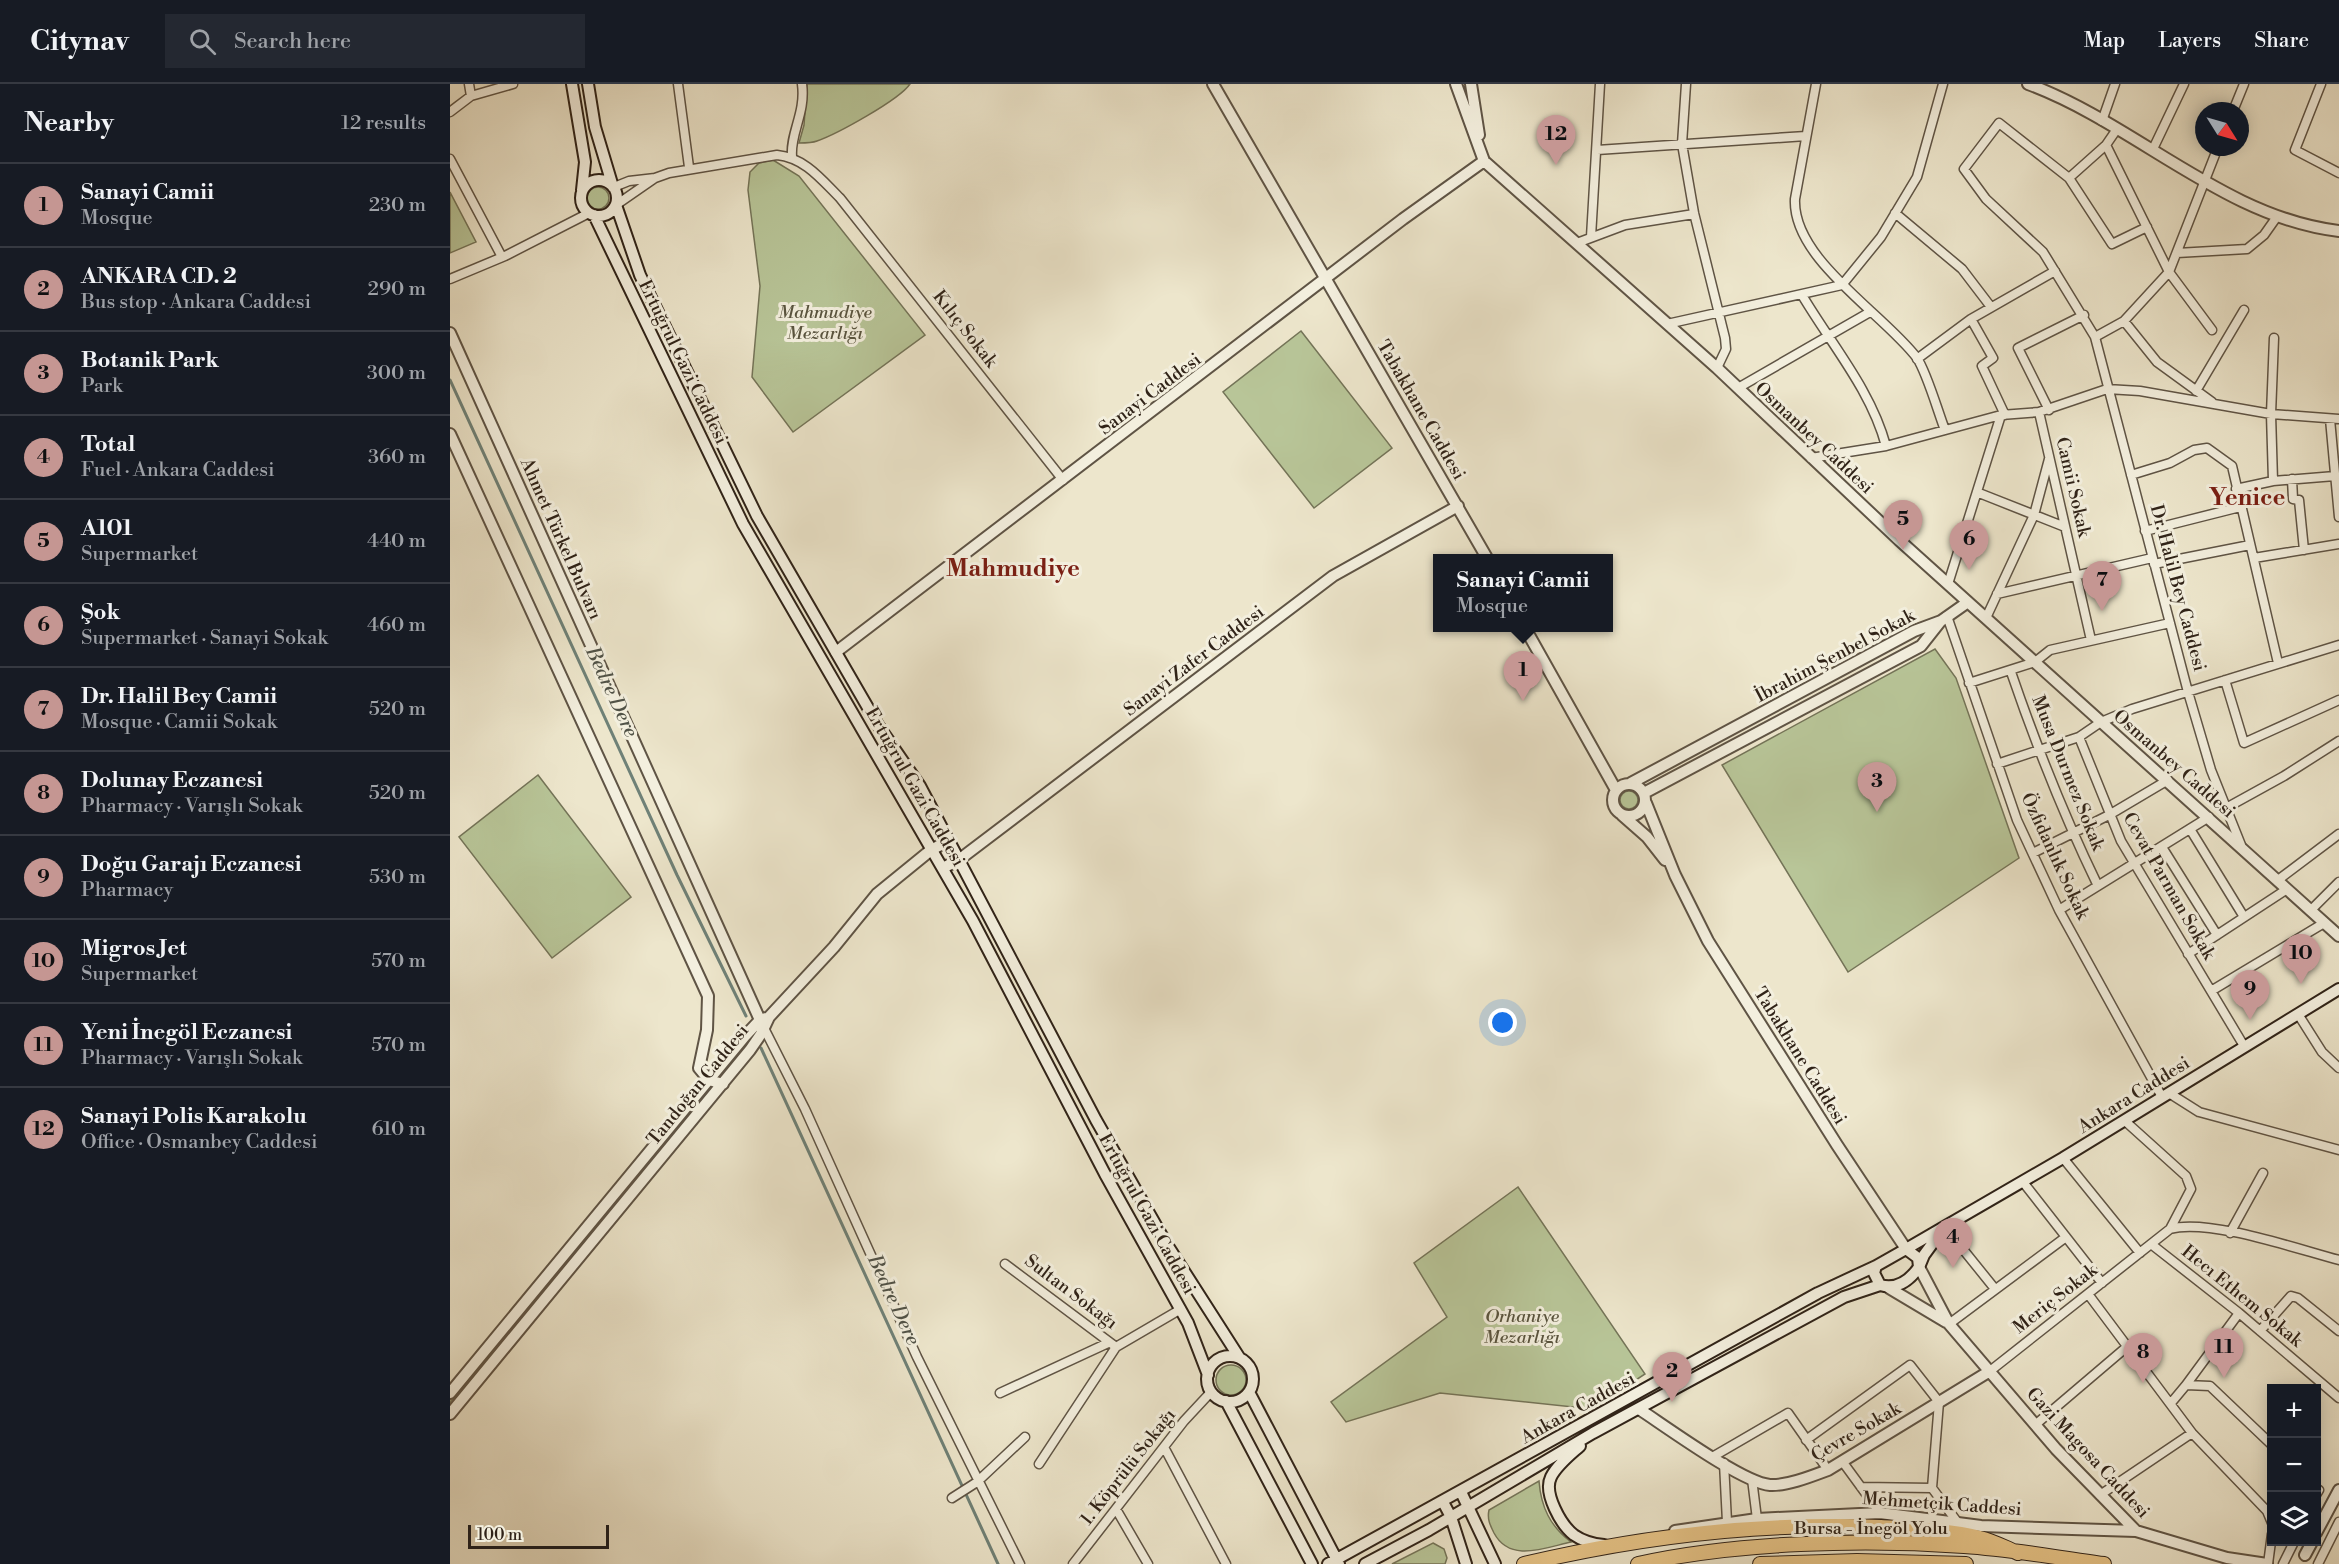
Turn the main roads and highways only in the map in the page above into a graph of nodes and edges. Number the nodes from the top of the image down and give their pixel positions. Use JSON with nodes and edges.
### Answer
{"nodes":[{"id":1,"x":2018,"y":1553,"type":"junction"},
{"id":2,"x":1524,"y":1564,"type":"edge"},
{"id":3,"x":1638,"y":1564,"type":"edge"},
{"id":4,"x":1760,"y":1564,"type":"edge"},
{"id":5,"x":1966,"y":1564,"type":"edge"},
{"id":6,"x":2104,"y":1564,"type":"edge"}],
"edges":[{"from":1,"to":2,"type":"highway"},
{"from":1,"to":3,"type":"highway","name":"Bursa - İnegöl Yolu"},
{"from":1,"to":6,"type":"highway","name":"Bursa - İnegöl Yolu"},
{"from":4,"to":5,"type":"highway","name":"Bursa - İnegöl Yolu"}]}
